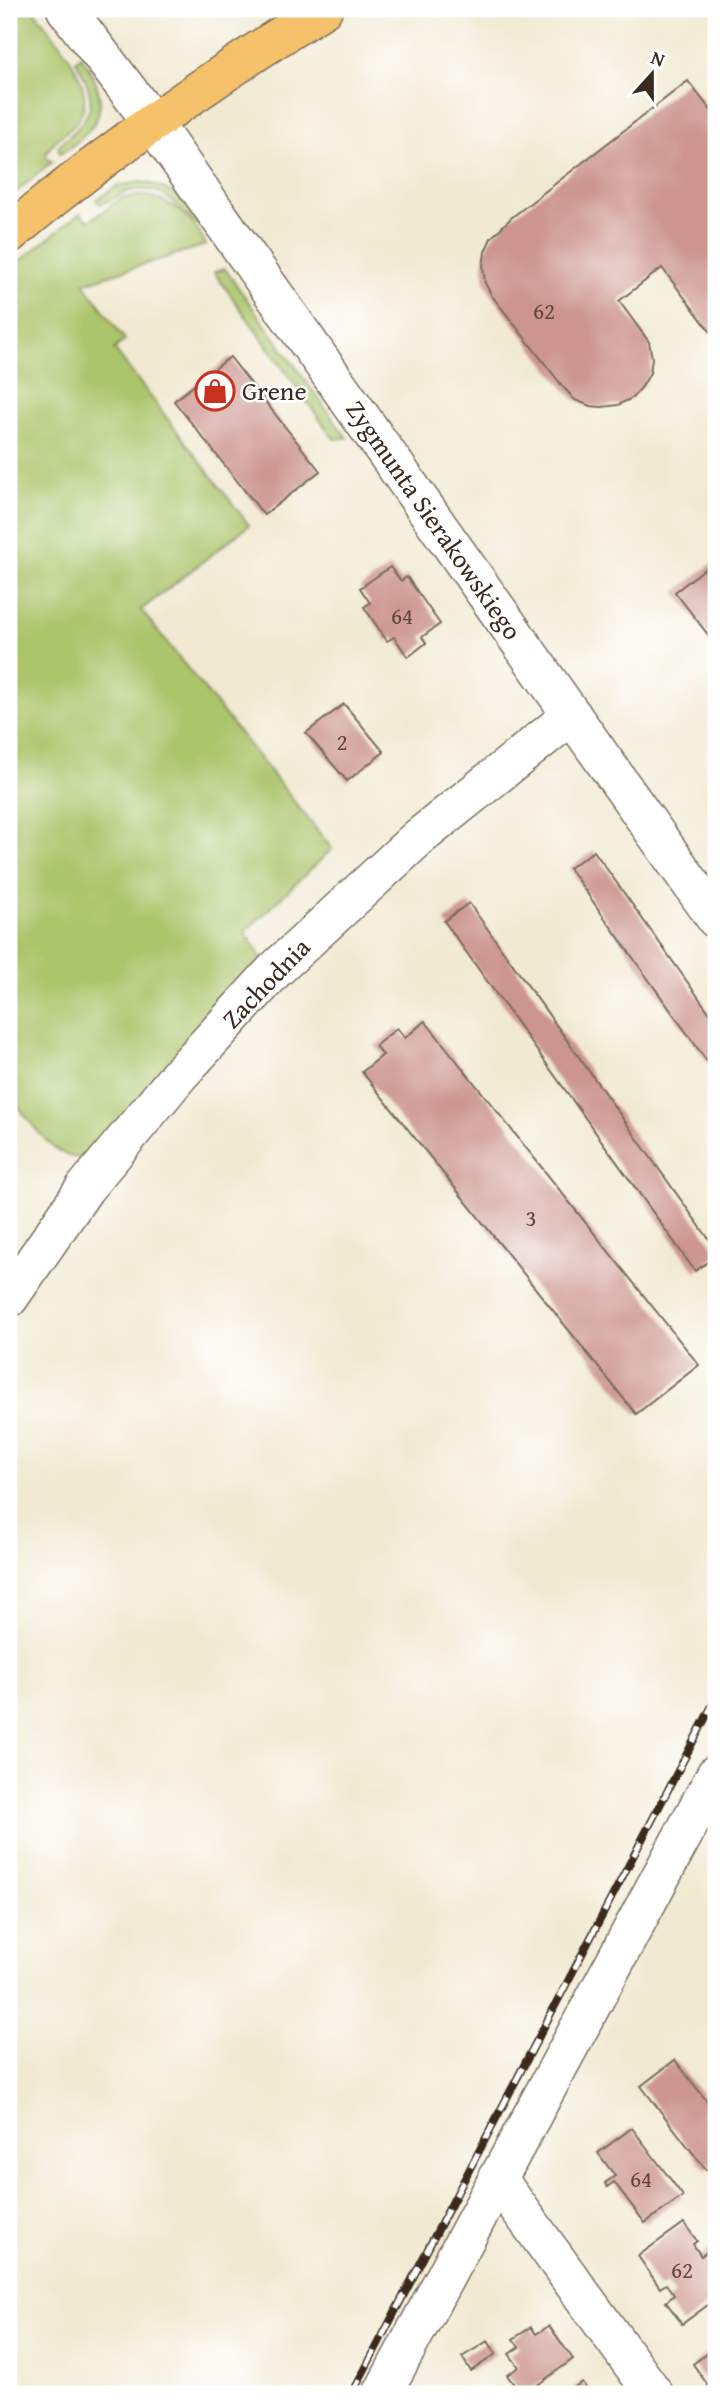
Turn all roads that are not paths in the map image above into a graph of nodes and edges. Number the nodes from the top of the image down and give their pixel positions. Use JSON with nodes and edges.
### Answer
{"nodes":[{"id":1,"x":66,"y":9,"type":"edge"},
{"id":2,"x":323,"y":9,"type":"edge"},
{"id":3,"x":152,"y":122,"type":"junction"},
{"id":4,"x":9,"y":234,"type":"edge"},
{"id":5,"x":572,"y":715,"type":"junction"},
{"id":6,"x":716,"y":919,"type":"edge"},
{"id":7,"x":9,"y":1298,"type":"edge"},
{"id":8,"x":716,"y":1774,"type":"edge"},
{"id":9,"x":497,"y":2178,"type":"junction"},
{"id":10,"x":382,"y":2394,"type":"edge"},
{"id":11,"x":654,"y":2394,"type":"edge"}],
"edges":[{"from":1,"to":3,"type":"street","name":"Zygmunta Sierakowskiego"},
{"from":2,"to":3,"type":"main road"},
{"from":3,"to":4,"type":"main road"},
{"from":3,"to":5,"type":"street","name":"Zygmunta Sierakowskiego"},
{"from":5,"to":6,"type":"street","name":"Zygmunta Sierakowskiego"},
{"from":5,"to":7,"type":"street","name":"Zachodnia"},
{"from":8,"to":9,"type":"street"},
{"from":9,"to":10,"type":"street"},
{"from":9,"to":11,"type":"street"}]}
